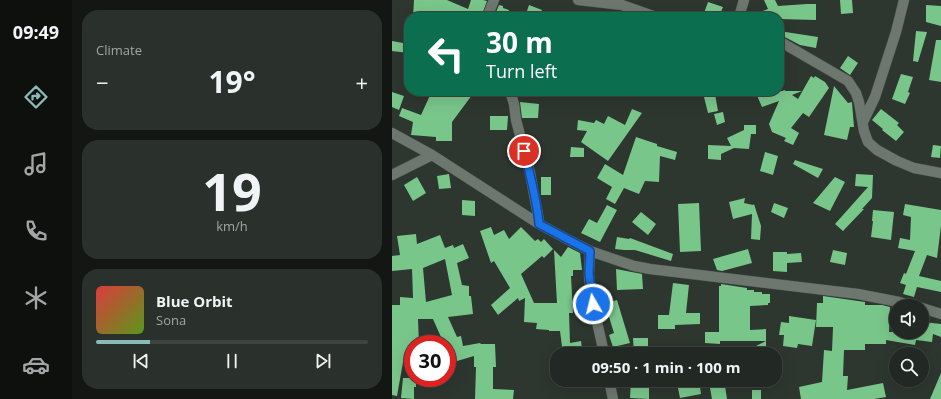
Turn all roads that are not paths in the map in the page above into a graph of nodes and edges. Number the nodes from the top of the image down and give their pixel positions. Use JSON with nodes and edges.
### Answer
{"nodes":[{"id":1,"x":494,"y":0,"type":"edge"},
{"id":2,"x":578,"y":0,"type":"edge"},
{"id":3,"x":744,"y":0,"type":"edge"},
{"id":4,"x":904,"y":0,"type":"edge"},
{"id":5,"x":489,"y":12,"type":"edge"},
{"id":6,"x":643,"y":12,"type":"edge"},
{"id":7,"x":740,"y":12,"type":"edge"},
{"id":8,"x":784,"y":44,"type":"edge"},
{"id":9,"x":512,"y":96,"type":"edge"},
{"id":10,"x":862,"y":122,"type":"junction"},
{"id":11,"x":392,"y":133,"type":"edge"},
{"id":12,"x":432,"y":155,"type":"junction"},
{"id":13,"x":941,"y":173,"type":"edge"},
{"id":14,"x":392,"y":175,"type":"edge"},
{"id":15,"x":539,"y":224,"type":"junction"},
{"id":16,"x":590,"y":251,"type":"junction"},
{"id":17,"x":889,"y":300,"type":"edge"},
{"id":18,"x":929,"y":310,"type":"edge"},
{"id":19,"x":941,"y":314,"type":"edge"},
{"id":20,"x":602,"y":347,"type":"edge"},
{"id":21,"x":610,"y":387,"type":"edge"},
{"id":22,"x":613,"y":399,"type":"edge"}],
"edges":[{"from":1,"to":5,"type":"street"},
{"from":2,"to":6,"type":"street"},
{"from":3,"to":7,"type":"street"},
{"from":4,"to":10,"type":"street"},
{"from":8,"to":10,"type":"street"},
{"from":9,"to":15,"type":"street"},
{"from":10,"to":13,"type":"street"},
{"from":11,"to":12,"type":"street"},
{"from":12,"to":14,"type":"street"},
{"from":12,"to":15,"type":"street"},
{"from":15,"to":16,"type":"street"},
{"from":16,"to":17,"type":"street"},
{"from":16,"to":20,"type":"street"},
{"from":18,"to":19,"type":"street"},
{"from":21,"to":22,"type":"street"}]}
